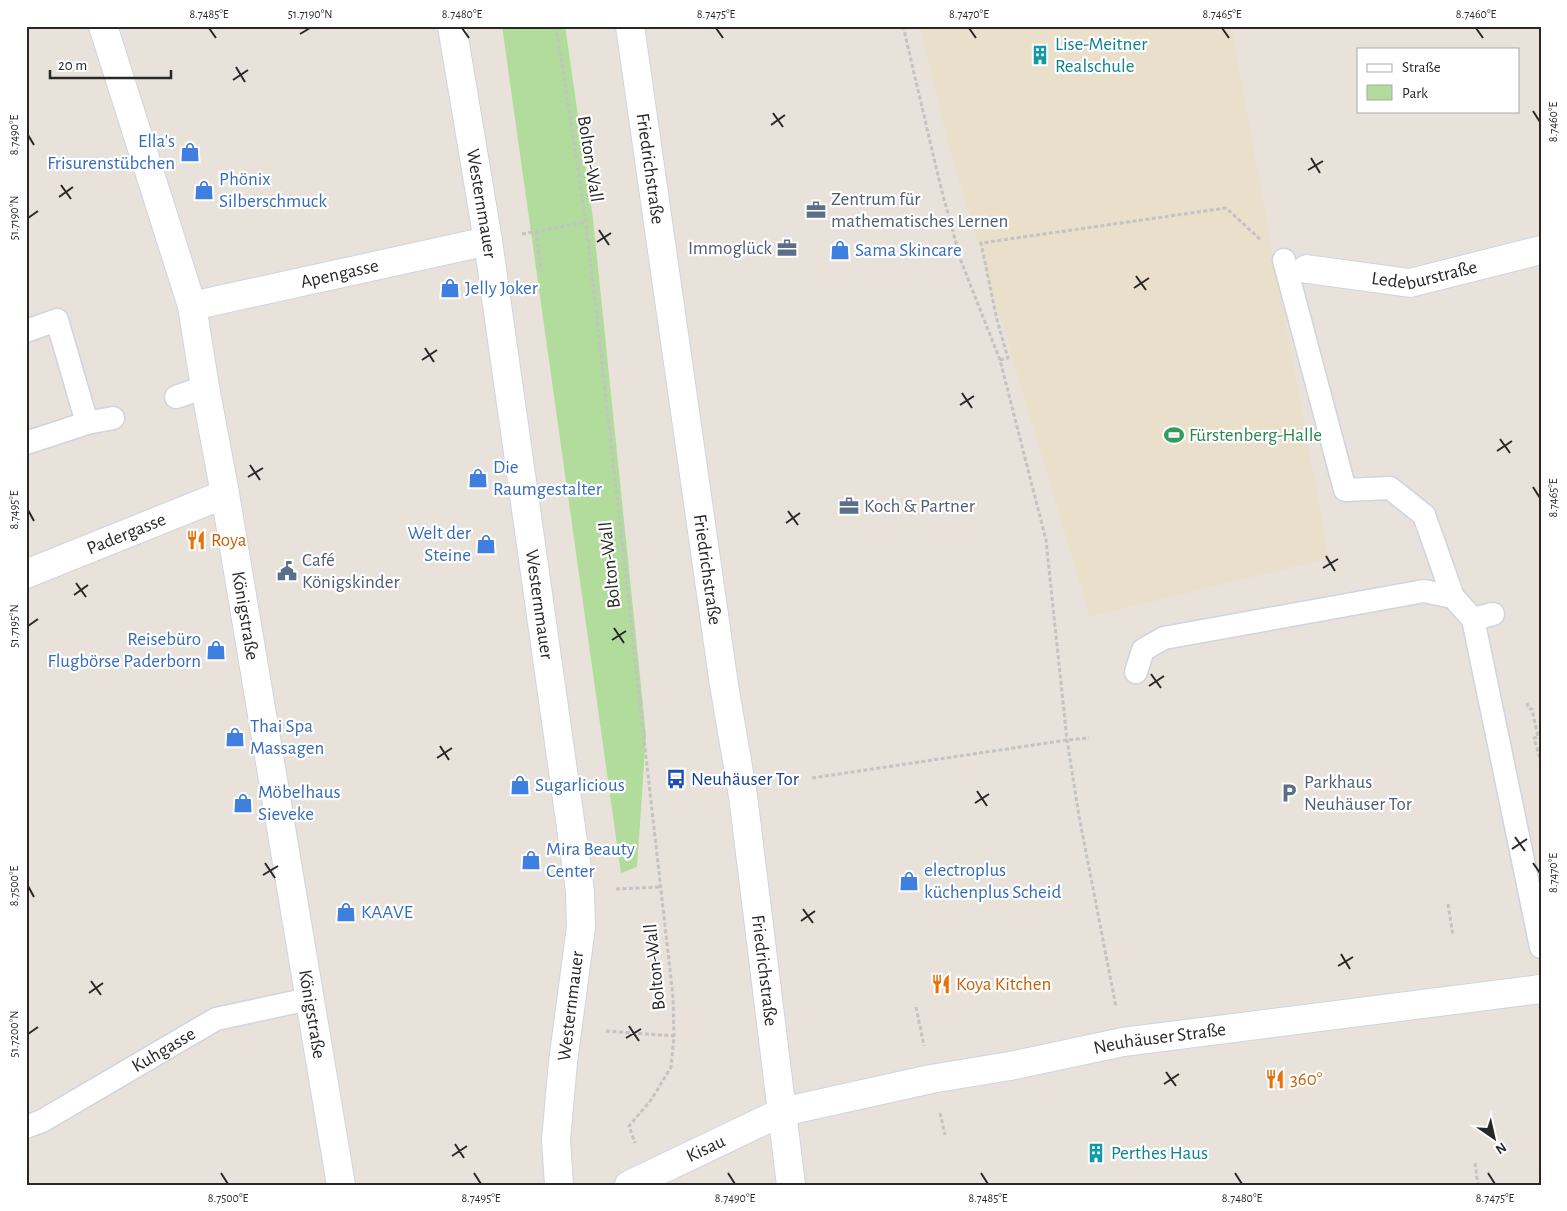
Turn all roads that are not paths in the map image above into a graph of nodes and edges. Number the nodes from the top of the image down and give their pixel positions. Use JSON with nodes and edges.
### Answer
{"nodes":[{"id":1,"x":103,"y":26,"type":"edge"},
{"id":2,"x":452,"y":26,"type":"edge"},
{"id":3,"x":630,"y":26,"type":"edge"},
{"id":4,"x":488,"y":241,"type":"junction"},
{"id":5,"x":1541,"y":250,"type":"edge"},
{"id":6,"x":1295,"y":264,"type":"joint"},
{"id":7,"x":192,"y":306,"type":"junction"},
{"id":8,"x":26,"y":331,"type":"edge"},
{"id":9,"x":205,"y":387,"type":"junction"},
{"id":10,"x":176,"y":397,"type":"dead end"},
{"id":11,"x":113,"y":418,"type":"dead end"},
{"id":12,"x":87,"y":423,"type":"junction"},
{"id":13,"x":26,"y":443,"type":"edge"},
{"id":14,"x":226,"y":494,"type":"junction"},
{"id":15,"x":26,"y":574,"type":"edge"},
{"id":16,"x":1453,"y":598,"type":"junction"},
{"id":17,"x":1136,"y":672,"type":"dead end"},
{"id":18,"x":1541,"y":947,"type":"edge"},
{"id":19,"x":1541,"y":989,"type":"edge"},
{"id":20,"x":309,"y":999,"type":"junction"},
{"id":21,"x":782,"y":1112,"type":"junction"},
{"id":22,"x":26,"y":1127,"type":"edge"},
{"id":23,"x":638,"y":1180,"type":"edge"},
{"id":24,"x":342,"y":1185,"type":"edge"},
{"id":25,"x":559,"y":1185,"type":"edge"},
{"id":26,"x":792,"y":1185,"type":"edge"}],
"edges":[{"from":1,"to":7,"type":"street","name":"Königstraße"},
{"from":2,"to":4,"type":"street","name":"Westernmauer"},
{"from":3,"to":21,"type":"street","name":"Friedrichstraße"},
{"from":4,"to":7,"type":"street","name":"Apengasse"},
{"from":4,"to":25,"type":"street","name":"Westernmauer"},
{"from":5,"to":6,"type":"street","name":"Ledeburstraße"},
{"from":6,"to":16,"type":"lane"},
{"from":7,"to":9,"type":"street","name":"Königstraße"},
{"from":8,"to":12,"type":"lane"},
{"from":9,"to":10,"type":"lane"},
{"from":9,"to":14,"type":"street","name":"Königstraße"},
{"from":11,"to":12,"type":"lane"},
{"from":12,"to":13,"type":"lane"},
{"from":14,"to":15,"type":"street","name":"Padergasse"},
{"from":14,"to":20,"type":"street","name":"Königstraße"},
{"from":16,"to":17,"type":"lane"},
{"from":16,"to":18,"type":"lane"},
{"from":19,"to":21,"type":"street","name":"Neuhäuser Straße"},
{"from":20,"to":22,"type":"lane","name":"Kuhgasse"},
{"from":20,"to":24,"type":"street","name":"Königstraße"},
{"from":21,"to":23,"type":"street","name":"Kisau"},
{"from":21,"to":26,"type":"street","name":"Friedrichstraße"}]}
